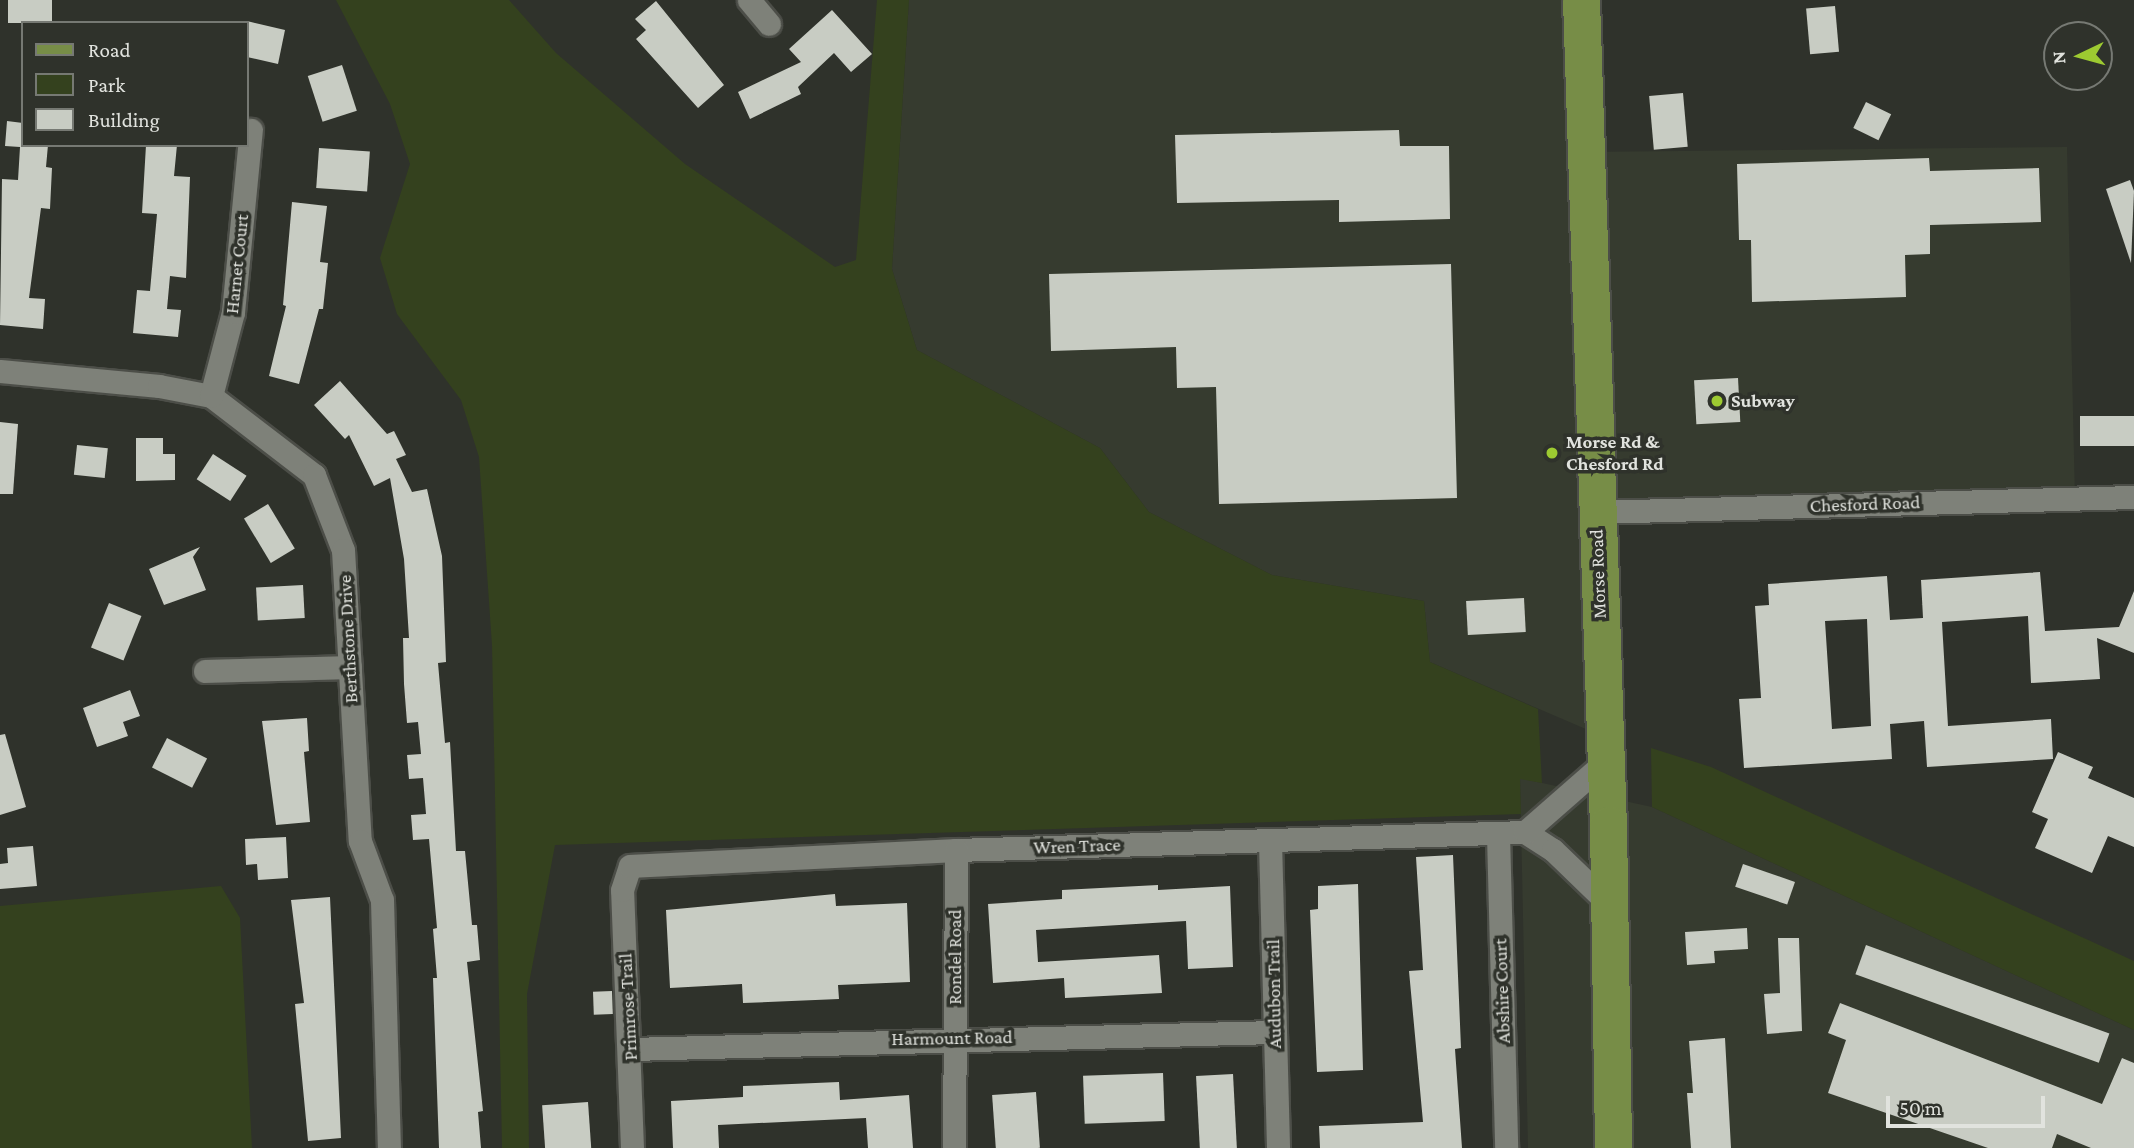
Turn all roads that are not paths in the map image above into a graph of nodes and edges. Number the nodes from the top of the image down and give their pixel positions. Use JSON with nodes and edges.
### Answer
{"nodes":[{"id":1,"x":749,"y":0,"type":"edge"},
{"id":2,"x":1581,"y":0,"type":"edge"},
{"id":3,"x":769,"y":24,"type":"dead end"},
{"id":4,"x":251,"y":130,"type":"dead end"},
{"id":5,"x":0,"y":371,"type":"edge"},
{"id":6,"x":211,"y":396,"type":"junction"},
{"id":7,"x":2134,"y":497,"type":"edge"},
{"id":8,"x":1596,"y":512,"type":"junction"},
{"id":9,"x":350,"y":667,"type":"junction"},
{"id":10,"x":205,"y":671,"type":"dead end"},
{"id":11,"x":1605,"y":762,"type":"junction"},
{"id":12,"x":1525,"y":832,"type":"junction"},
{"id":13,"x":1498,"y":834,"type":"junction"},
{"id":14,"x":1270,"y":841,"type":"junction"},
{"id":15,"x":956,"y":850,"type":"junction"},
{"id":16,"x":630,"y":866,"type":"joint"},
{"id":17,"x":1610,"y":905,"type":"junction"},
{"id":18,"x":1275,"y":1032,"type":"junction"},
{"id":19,"x":954,"y":1038,"type":"junction"},
{"id":20,"x":630,"y":1049,"type":"junction"},
{"id":21,"x":389,"y":1148,"type":"edge"},
{"id":22,"x":632,"y":1148,"type":"edge"},
{"id":23,"x":954,"y":1148,"type":"edge"},
{"id":24,"x":1278,"y":1148,"type":"edge"},
{"id":25,"x":1506,"y":1148,"type":"edge"},
{"id":26,"x":1613,"y":1148,"type":"edge"}],
"edges":[{"from":1,"to":3,"type":"street"},
{"from":2,"to":8,"type":"main road","name":"Morse Road"},
{"from":4,"to":6,"type":"street","name":"Harnet Court"},
{"from":5,"to":6,"type":"street","name":"Berthstone Drive"},
{"from":6,"to":9,"type":"street","name":"Berthstone Drive"},
{"from":7,"to":8,"type":"street","name":"Chesford Road"},
{"from":8,"to":11,"type":"main road","name":"Morse Road"},
{"from":9,"to":10,"type":"street"},
{"from":9,"to":21,"type":"street","name":"Berthstone Drive"},
{"from":11,"to":12,"type":"street"},
{"from":11,"to":17,"type":"main road","name":"Morse Road"},
{"from":12,"to":13,"type":"street","name":"Wren Trace"},
{"from":12,"to":17,"type":"street"},
{"from":13,"to":14,"type":"street","name":"Wren Trace"},
{"from":13,"to":25,"type":"street","name":"Abshire Court"},
{"from":14,"to":15,"type":"street","name":"Wren Trace"},
{"from":14,"to":18,"type":"street","name":"Audubon Trail"},
{"from":15,"to":16,"type":"street","name":"Wren Trace"},
{"from":15,"to":19,"type":"street","name":"Rondel Road"},
{"from":16,"to":20,"type":"street","name":"Primrose Trail"},
{"from":17,"to":26,"type":"main road","name":"Morse Road"},
{"from":18,"to":19,"type":"street","name":"Harmount Road"},
{"from":18,"to":24,"type":"street","name":"Audubon Trail"},
{"from":19,"to":20,"type":"street","name":"Harmount Road"},
{"from":19,"to":23,"type":"street","name":"Rondel Road"},
{"from":20,"to":22,"type":"street","name":"Primrose Trail"}]}
